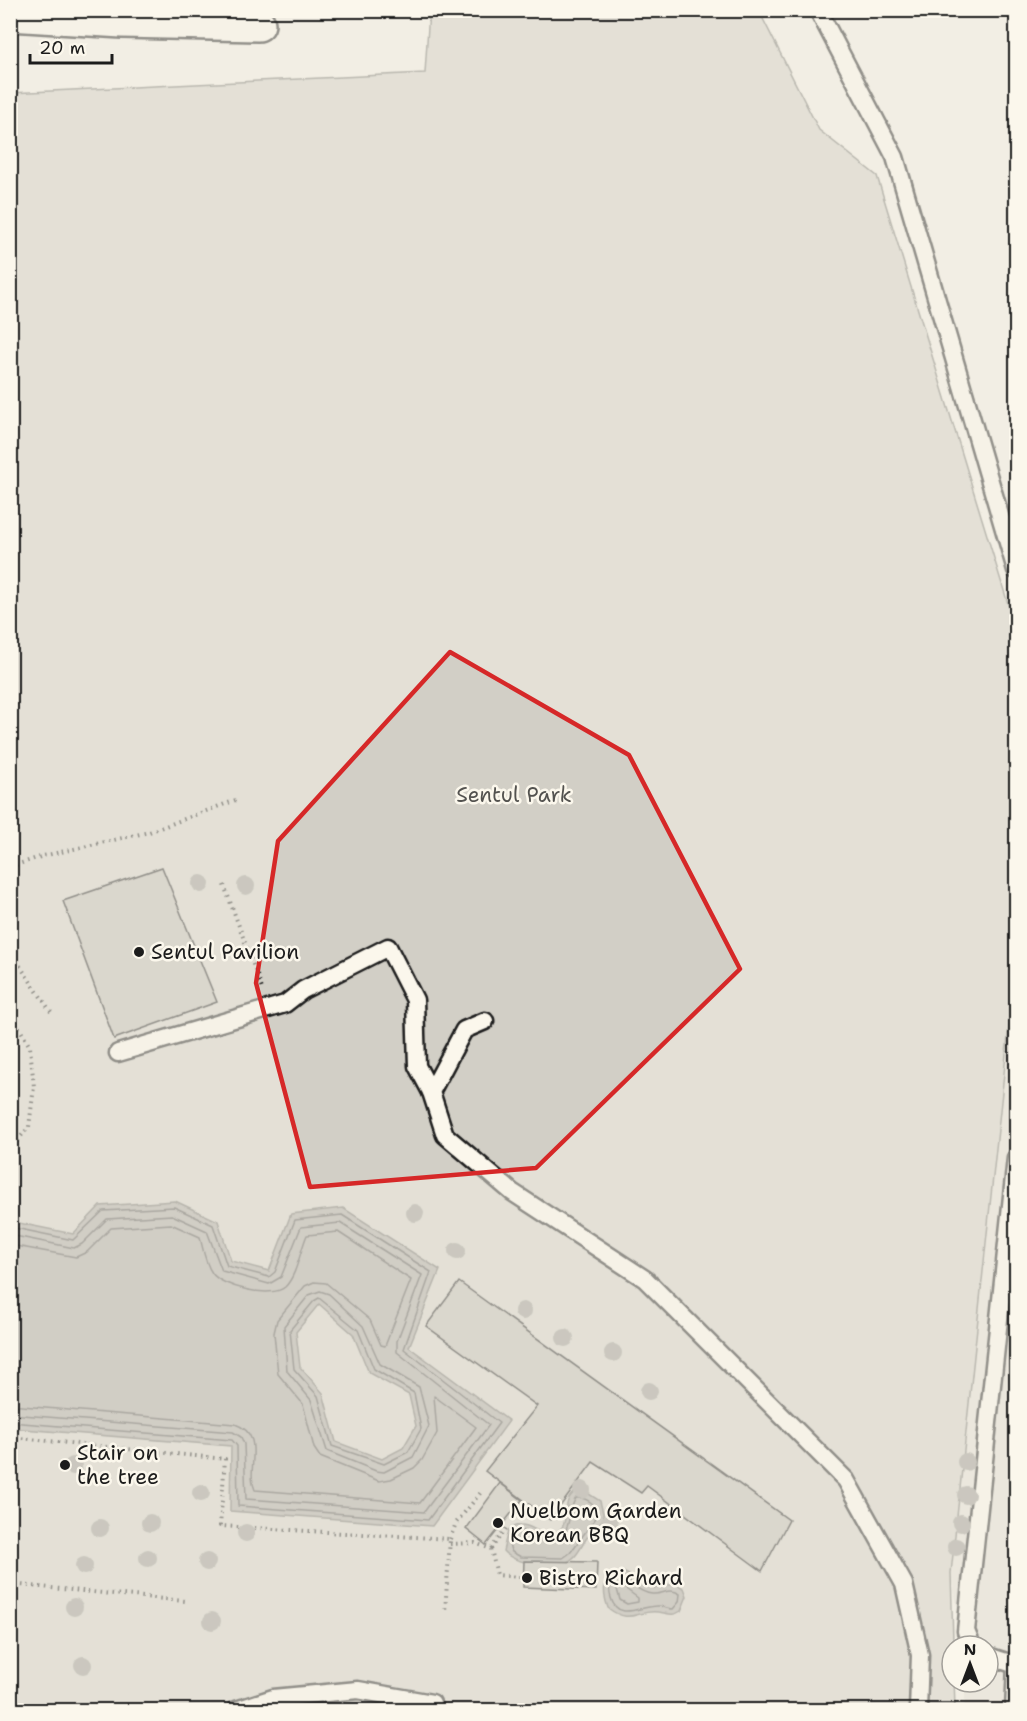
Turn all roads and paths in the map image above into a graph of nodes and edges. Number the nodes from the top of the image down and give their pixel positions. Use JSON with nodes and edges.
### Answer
{"nodes":[{"id":1,"x":818,"y":10,"type":"edge"},
{"id":2,"x":10,"y":14,"type":"edge"},
{"id":3,"x":258,"y":24,"type":"dead end"},
{"id":4,"x":1017,"y":570,"type":"edge"},
{"id":5,"x":236,"y":800,"type":"dead end"},
{"id":6,"x":10,"y":867,"type":"edge"},
{"id":7,"x":224,"y":885,"type":"dead end"},
{"id":8,"x":10,"y":959,"type":"edge"},
{"id":9,"x":269,"y":1009,"type":"junction"},
{"id":10,"x":10,"y":1011,"type":"edge"},
{"id":11,"x":51,"y":1012,"type":"dead end"},
{"id":12,"x":484,"y":1021,"type":"dead end"},
{"id":13,"x":118,"y":1053,"type":"dead end"},
{"id":14,"x":431,"y":1092,"type":"junction"},
{"id":15,"x":10,"y":1149,"type":"edge"},
{"id":16,"x":1017,"y":1158,"type":"edge"},
{"id":17,"x":13,"y":1437,"type":"edge"},
{"id":18,"x":482,"y":1491,"type":"dead end"},
{"id":19,"x":10,"y":1516,"type":"edge"},
{"id":20,"x":503,"y":1527,"type":"dead end"},
{"id":21,"x":450,"y":1542,"type":"junction"},
{"id":22,"x":491,"y":1549,"type":"junction"},
{"id":23,"x":519,"y":1577,"type":"dead end"},
{"id":24,"x":10,"y":1584,"type":"edge"},
{"id":25,"x":185,"y":1601,"type":"dead end"},
{"id":26,"x":445,"y":1612,"type":"dead end"},
{"id":27,"x":967,"y":1634,"type":"edge"},
{"id":28,"x":1000,"y":1660,"type":"edge"},
{"id":29,"x":1016,"y":1665,"type":"edge"},
{"id":30,"x":236,"y":1710,"type":"edge"},
{"id":31,"x":432,"y":1710,"type":"edge"},
{"id":32,"x":918,"y":1710,"type":"edge"},
{"id":33,"x":1014,"y":1710,"type":"edge"}],
"edges":[{"from":1,"to":4,"type":"lane"},
{"from":2,"to":3,"type":"street"},
{"from":5,"to":6,"type":"path"},
{"from":7,"to":9,"type":"path"},
{"from":8,"to":11,"type":"path"},
{"from":9,"to":13,"type":"lane"},
{"from":9,"to":14,"type":"lane"},
{"from":10,"to":15,"type":"path"},
{"from":12,"to":14,"type":"lane"},
{"from":14,"to":32,"type":"lane"},
{"from":16,"to":27,"type":"lane"},
{"from":17,"to":19,"type":"path"},
{"from":17,"to":21,"type":"path"},
{"from":18,"to":21,"type":"path"},
{"from":20,"to":22,"type":"path"},
{"from":21,"to":22,"type":"path"},
{"from":21,"to":26,"type":"path"},
{"from":22,"to":23,"type":"path"},
{"from":24,"to":25,"type":"path"},
{"from":28,"to":29,"type":"lane"},
{"from":29,"to":33,"type":"lane"},
{"from":30,"to":31,"type":"lane"}]}
